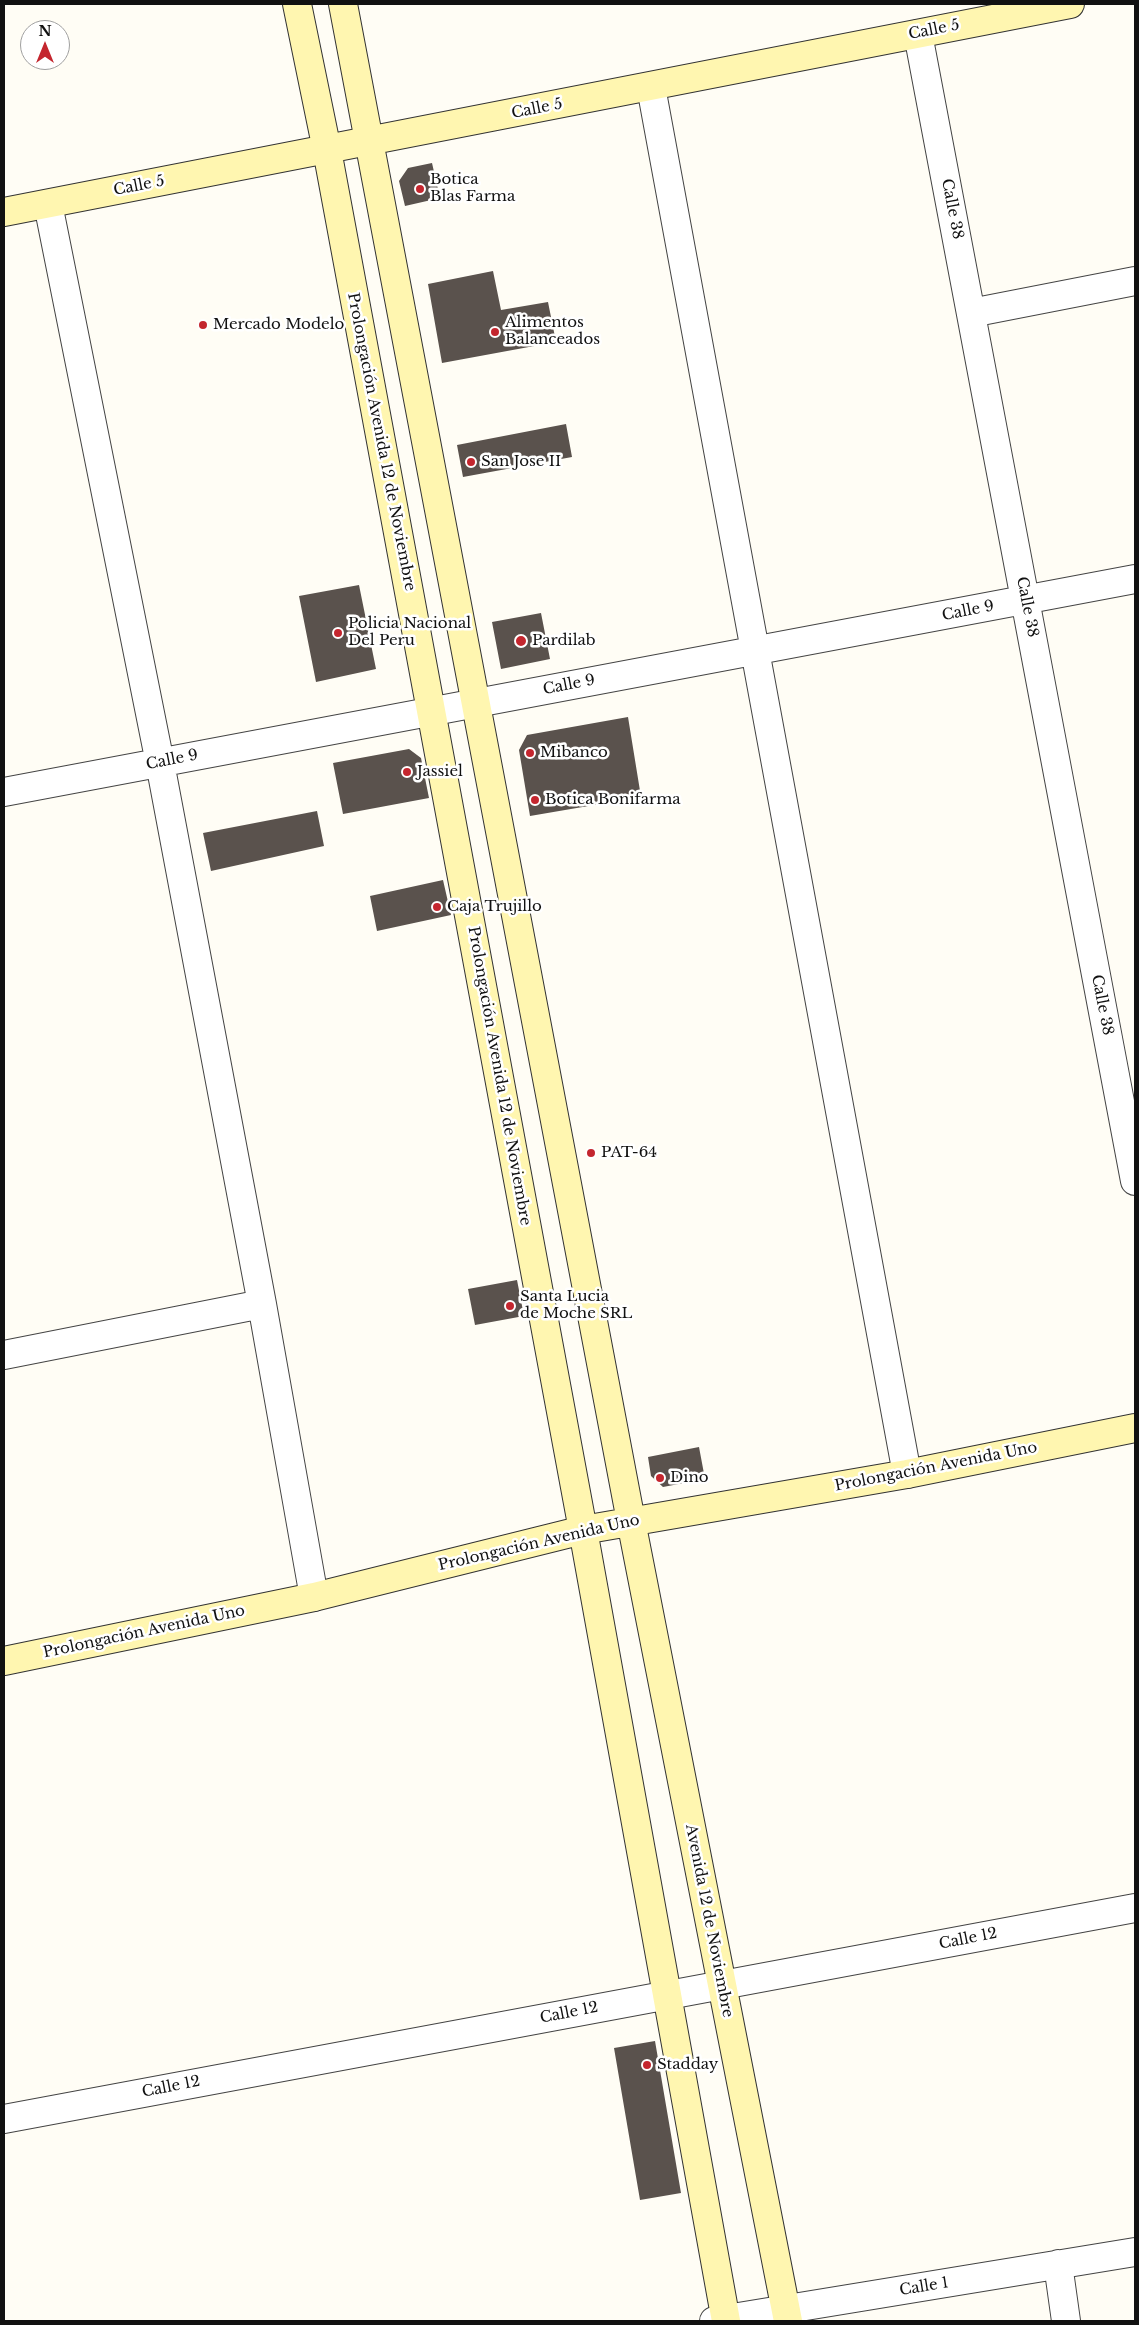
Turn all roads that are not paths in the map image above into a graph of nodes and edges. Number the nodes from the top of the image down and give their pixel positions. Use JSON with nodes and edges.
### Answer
{"nodes":[{"id":1,"x":297,"y":4,"type":"edge"},
{"id":2,"x":343,"y":4,"type":"edge"},
{"id":3,"x":1070,"y":4,"type":"edge"},
{"id":4,"x":918,"y":34,"type":"junction"},
{"id":5,"x":650,"y":87,"type":"junction"},
{"id":6,"x":369,"y":142,"type":"junction"},
{"id":7,"x":327,"y":150,"type":"junction"},
{"id":8,"x":48,"y":204,"type":"junction"},
{"id":9,"x":4,"y":212,"type":"edge"},
{"id":10,"x":1135,"y":281,"type":"edge"},
{"id":11,"x":971,"y":313,"type":"junction"},
{"id":12,"x":1135,"y":579,"type":"edge"},
{"id":13,"x":1025,"y":600,"type":"junction"},
{"id":14,"x":754,"y":650,"type":"junction"},
{"id":15,"x":476,"y":703,"type":"junction"},
{"id":16,"x":431,"y":712,"type":"junction"},
{"id":17,"x":160,"y":763,"type":"junction"},
{"id":18,"x":4,"y":792,"type":"edge"},
{"id":19,"x":1135,"y":1181,"type":"edge"},
{"id":20,"x":262,"y":1304,"type":"junction"},
{"id":21,"x":4,"y":1355,"type":"edge"},
{"id":22,"x":1135,"y":1428,"type":"edge"},
{"id":23,"x":907,"y":1474,"type":"junction"},
{"id":24,"x":631,"y":1522,"type":"junction"},
{"id":25,"x":582,"y":1530,"type":"junction"},
{"id":26,"x":314,"y":1597,"type":"junction"},
{"id":27,"x":4,"y":1661,"type":"edge"},
{"id":28,"x":1135,"y":1908,"type":"edge"},
{"id":29,"x":721,"y":1985,"type":"junction"},
{"id":30,"x":666,"y":1995,"type":"junction"},
{"id":31,"x":4,"y":2119,"type":"edge"},
{"id":32,"x":1135,"y":2252,"type":"edge"},
{"id":33,"x":1058,"y":2264,"type":"junction"},
{"id":34,"x":787,"y":2315,"type":"edge"},
{"id":35,"x":721,"y":2321,"type":"edge"},
{"id":36,"x":1066,"y":2321,"type":"edge"}],
"edges":[{"from":1,"to":7,"type":"main road","name":"Prolongación Avenida 12 de Noviembre"},
{"from":2,"to":6,"type":"main road"},
{"from":3,"to":4,"type":"main road","name":"Calle 5"},
{"from":4,"to":5,"type":"main road","name":"Calle 5"},
{"from":4,"to":11,"type":"street","name":"Calle 38"},
{"from":5,"to":6,"type":"main road","name":"Calle 5"},
{"from":5,"to":14,"type":"street"},
{"from":6,"to":7,"type":"main road","name":"Calle 5"},
{"from":6,"to":15,"type":"main road"},
{"from":7,"to":8,"type":"main road","name":"Calle 5"},
{"from":7,"to":16,"type":"main road","name":"Prolongación Avenida 12 de Noviembre"},
{"from":8,"to":9,"type":"main road","name":"Calle 5"},
{"from":8,"to":17,"type":"street"},
{"from":10,"to":11,"type":"street"},
{"from":11,"to":13,"type":"street","name":"Calle 38"},
{"from":12,"to":13,"type":"street","name":"Calle 9"},
{"from":13,"to":14,"type":"street","name":"Calle 9"},
{"from":13,"to":19,"type":"street","name":"Calle 38"},
{"from":14,"to":15,"type":"street","name":"Calle 9"},
{"from":14,"to":23,"type":"street"},
{"from":15,"to":16,"type":"street","name":"Calle 9"},
{"from":15,"to":24,"type":"main road"},
{"from":16,"to":17,"type":"street","name":"Calle 9"},
{"from":16,"to":25,"type":"main road","name":"Prolongación Avenida 12 de Noviembre"},
{"from":17,"to":18,"type":"street","name":"Calle 9"},
{"from":17,"to":20,"type":"street"},
{"from":20,"to":21,"type":"street"},
{"from":20,"to":26,"type":"street"},
{"from":22,"to":23,"type":"main road","name":"Prolongación Avenida Uno"},
{"from":23,"to":24,"type":"main road","name":"Prolongación Avenida Uno"},
{"from":24,"to":25,"type":"main road","name":"Prolongación Avenida Uno"},
{"from":24,"to":29,"type":"main road","name":"Avenida 12 de Noviembre"},
{"from":25,"to":26,"type":"main road","name":"Prolongación Avenida Uno"},
{"from":25,"to":30,"type":"main road"},
{"from":26,"to":27,"type":"main road","name":"Prolongación Avenida Uno"},
{"from":28,"to":29,"type":"street","name":"Calle 12"},
{"from":29,"to":30,"type":"street","name":"Calle 12"},
{"from":29,"to":34,"type":"main road","name":"Avenida 12 de Noviembre"},
{"from":30,"to":31,"type":"street","name":"Calle 12"},
{"from":30,"to":35,"type":"main road"},
{"from":32,"to":33,"type":"street","name":"Calle 1"},
{"from":33,"to":34,"type":"street","name":"Calle 1"},
{"from":33,"to":36,"type":"street"},
{"from":34,"to":35,"type":"street","name":"Calle 1"}]}
